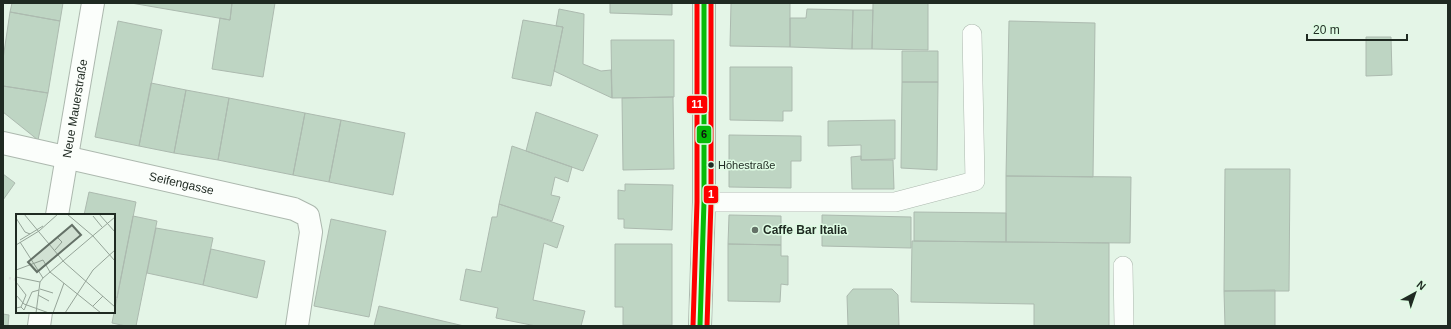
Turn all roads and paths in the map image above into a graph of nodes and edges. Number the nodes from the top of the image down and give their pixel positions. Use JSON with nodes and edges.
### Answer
{"nodes":[{"id":1,"x":93,"y":3,"type":"edge"},
{"id":2,"x":704,"y":3,"type":"edge"},
{"id":3,"x":972,"y":34,"type":"dead end"},
{"id":4,"x":3,"y":143,"type":"edge"},
{"id":5,"x":68,"y":158,"type":"junction"},
{"id":6,"x":704,"y":202,"type":"junction"},
{"id":7,"x":57,"y":214,"type":"edge"},
{"id":8,"x":1123,"y":266,"type":"dead end"},
{"id":9,"x":9,"y":278,"type":"dead end"},
{"id":10,"x":16,"y":280,"type":"edge"},
{"id":11,"x":41,"y":313,"type":"edge"},
{"id":12,"x":39,"y":326,"type":"edge"},
{"id":13,"x":297,"y":326,"type":"edge"},
{"id":14,"x":700,"y":326,"type":"edge"},
{"id":15,"x":1124,"y":326,"type":"edge"}],
"edges":[{"from":1,"to":5,"type":"street","name":"Neue Mauerstraße"},
{"from":2,"to":6,"type":"street"},
{"from":3,"to":6,"type":"lane"},
{"from":4,"to":5,"type":"street","name":"Seifengasse"},
{"from":5,"to":7,"type":"street","name":"Neue Mauerstraße"},
{"from":5,"to":13,"type":"street","name":"Seifengasse"},
{"from":6,"to":14,"type":"street"},
{"from":8,"to":15,"type":"lane"},
{"from":9,"to":10,"type":"path"},
{"from":11,"to":12,"type":"street"}]}
